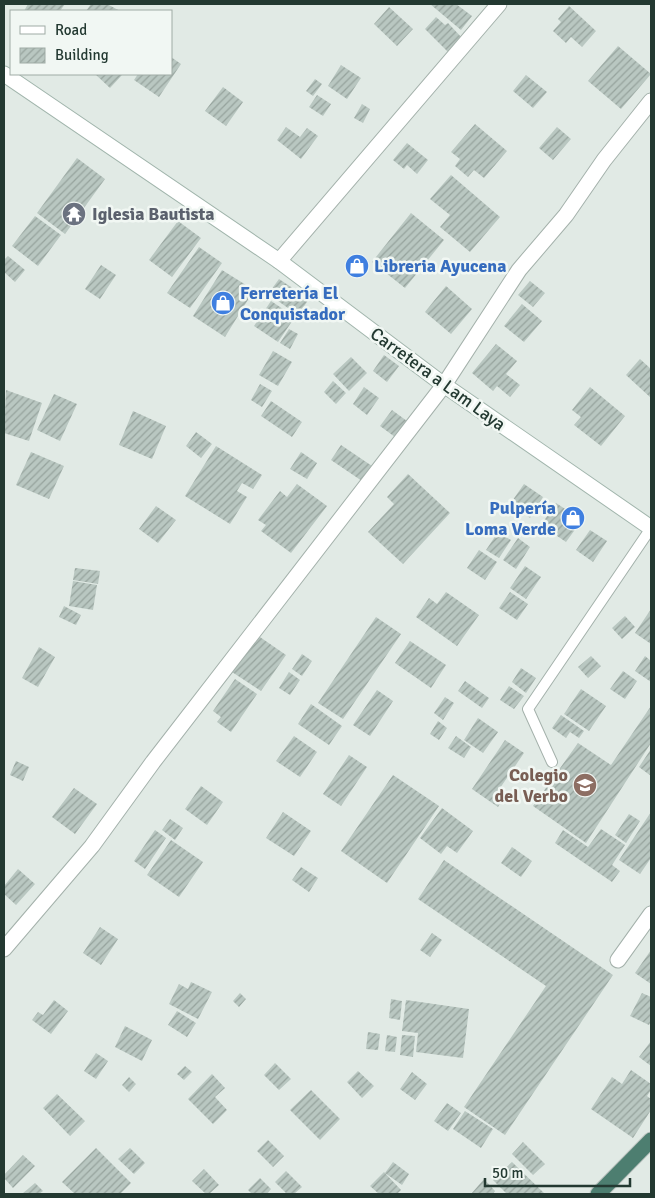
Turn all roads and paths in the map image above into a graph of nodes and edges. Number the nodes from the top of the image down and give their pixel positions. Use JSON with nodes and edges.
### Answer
{"nodes":[{"id":1,"x":499,"y":4,"type":"edge"},
{"id":2,"x":4,"y":74,"type":"edge"},
{"id":3,"x":651,"y":101,"type":"edge"},
{"id":4,"x":279,"y":261,"type":"junction"},
{"id":5,"x":444,"y":386,"type":"junction"},
{"id":6,"x":651,"y":528,"type":"edge"},
{"id":7,"x":552,"y":762,"type":"dead end"},
{"id":8,"x":651,"y":914,"type":"edge"},
{"id":9,"x":4,"y":950,"type":"edge"},
{"id":10,"x":618,"y":960,"type":"dead end"},
{"id":11,"x":651,"y":1140,"type":"edge"},
{"id":12,"x":598,"y":1194,"type":"edge"}],
"edges":[{"from":1,"to":4,"type":"street"},
{"from":2,"to":4,"type":"street","name":"Carretera a Lam Laya"},
{"from":3,"to":5,"type":"street"},
{"from":4,"to":5,"type":"street","name":"Carretera a Lam Laya"},
{"from":5,"to":6,"type":"street","name":"Carretera a Lam Laya"},
{"from":5,"to":9,"type":"street"},
{"from":6,"to":7,"type":"lane"},
{"from":8,"to":10,"type":"street"},
{"from":11,"to":12,"type":"highway"}]}
